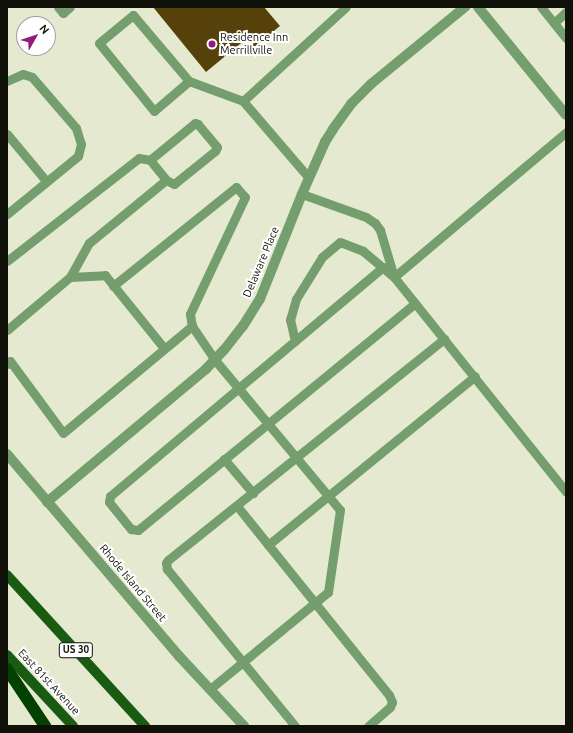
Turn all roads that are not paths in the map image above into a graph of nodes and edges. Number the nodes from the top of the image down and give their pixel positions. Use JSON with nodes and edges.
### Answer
{"nodes":[{"id":1,"x":58,"y":7,"type":"edge"},
{"id":2,"x":70,"y":7,"type":"edge"},
{"id":3,"x":346,"y":7,"type":"edge"},
{"id":4,"x":465,"y":7,"type":"edge"},
{"id":5,"x":478,"y":7,"type":"edge"},
{"id":6,"x":541,"y":7,"type":"edge"},
{"id":7,"x":566,"y":12,"type":"edge"},
{"id":8,"x":554,"y":23,"type":"junction"},
{"id":9,"x":566,"y":38,"type":"edge"},
{"id":10,"x":7,"y":81,"type":"edge"},
{"id":11,"x":189,"y":81,"type":"junction"},
{"id":12,"x":243,"y":101,"type":"junction"},
{"id":13,"x":566,"y":115,"type":"edge"},
{"id":14,"x":566,"y":132,"type":"edge"},
{"id":15,"x":7,"y":134,"type":"edge"},
{"id":16,"x":150,"y":160,"type":"junction"},
{"id":17,"x":309,"y":178,"type":"junction"},
{"id":18,"x":166,"y":180,"type":"junction"},
{"id":19,"x":46,"y":182,"type":"junction"},
{"id":20,"x":302,"y":194,"type":"junction"},
{"id":21,"x":7,"y":214,"type":"edge"},
{"id":22,"x":7,"y":261,"type":"edge"},
{"id":23,"x":383,"y":267,"type":"junction"},
{"id":24,"x":70,"y":277,"type":"junction"},
{"id":25,"x":394,"y":277,"type":"junction"},
{"id":26,"x":113,"y":286,"type":"junction"},
{"id":27,"x":415,"y":303,"type":"junction"},
{"id":28,"x":192,"y":326,"type":"junction"},
{"id":29,"x":7,"y":330,"type":"edge"},
{"id":30,"x":444,"y":339,"type":"junction"},
{"id":31,"x":295,"y":341,"type":"junction"},
{"id":32,"x":164,"y":348,"type":"junction"},
{"id":33,"x":215,"y":360,"type":"junction"},
{"id":34,"x":7,"y":364,"type":"edge"},
{"id":35,"x":475,"y":376,"type":"junction"},
{"id":36,"x":239,"y":387,"type":"junction"},
{"id":37,"x":269,"y":423,"type":"junction"},
{"id":38,"x":7,"y":454,"type":"edge"},
{"id":39,"x":297,"y":457,"type":"junction"},
{"id":40,"x":224,"y":459,"type":"junction"},
{"id":41,"x":566,"y":492,"type":"edge"},
{"id":42,"x":253,"y":493,"type":"junction"},
{"id":43,"x":329,"y":496,"type":"junction"},
{"id":44,"x":47,"y":502,"type":"junction"},
{"id":45,"x":237,"y":506,"type":"junction"},
{"id":46,"x":268,"y":545,"type":"junction"},
{"id":47,"x":7,"y":575,"type":"edge"},
{"id":48,"x":314,"y":603,"type":"junction"},
{"id":49,"x":7,"y":655,"type":"edge"},
{"id":50,"x":242,"y":662,"type":"junction"},
{"id":51,"x":7,"y":669,"type":"edge"},
{"id":52,"x":210,"y":689,"type":"junction"},
{"id":53,"x":45,"y":726,"type":"edge"},
{"id":54,"x":73,"y":726,"type":"edge"},
{"id":55,"x":145,"y":726,"type":"edge"},
{"id":56,"x":244,"y":726,"type":"edge"},
{"id":57,"x":295,"y":726,"type":"edge"},
{"id":58,"x":368,"y":726,"type":"edge"}],
"edges":[{"from":1,"to":2,"type":"lane"},
{"from":3,"to":12,"type":"lane"},
{"from":4,"to":17,"type":"street","name":"Delaware Place"},
{"from":5,"to":13,"type":"street"},
{"from":6,"to":8,"type":"lane"},
{"from":7,"to":8,"type":"lane"},
{"from":8,"to":9,"type":"lane"},
{"from":10,"to":19,"type":"lane"},
{"from":11,"to":11,"type":"lane"},
{"from":11,"to":12,"type":"lane"},
{"from":12,"to":17,"type":"lane"},
{"from":14,"to":25,"type":"lane"},
{"from":15,"to":19,"type":"lane"},
{"from":16,"to":18,"type":"lane"},
{"from":16,"to":18,"type":"lane"},
{"from":16,"to":22,"type":"lane"},
{"from":17,"to":20,"type":"street","name":"Delaware Place"},
{"from":18,"to":24,"type":"lane"},
{"from":19,"to":21,"type":"lane"},
{"from":20,"to":25,"type":"lane"},
{"from":20,"to":33,"type":"street","name":"Delaware Place"},
{"from":23,"to":25,"type":"lane"},
{"from":23,"to":31,"type":"lane"},
{"from":23,"to":31,"type":"lane"},
{"from":24,"to":26,"type":"lane"},
{"from":24,"to":29,"type":"lane"},
{"from":25,"to":27,"type":"lane"},
{"from":26,"to":28,"type":"lane"},
{"from":26,"to":32,"type":"lane"},
{"from":27,"to":30,"type":"lane"},
{"from":27,"to":37,"type":"lane"},
{"from":28,"to":32,"type":"lane"},
{"from":28,"to":33,"type":"lane"},
{"from":30,"to":35,"type":"lane"},
{"from":30,"to":39,"type":"lane"},
{"from":31,"to":36,"type":"lane"},
{"from":32,"to":34,"type":"lane"},
{"from":33,"to":36,"type":"lane"},
{"from":33,"to":44,"type":"street","name":"Delaware Place"},
{"from":35,"to":41,"type":"lane"},
{"from":35,"to":43,"type":"lane"},
{"from":36,"to":37,"type":"lane"},
{"from":36,"to":40,"type":"lane"},
{"from":37,"to":39,"type":"lane"},
{"from":37,"to":40,"type":"lane"},
{"from":38,"to":44,"type":"street","name":"Rhode Island Street"},
{"from":39,"to":42,"type":"lane"},
{"from":39,"to":43,"type":"lane"},
{"from":40,"to":42,"type":"lane"},
{"from":42,"to":45,"type":"lane"},
{"from":43,"to":46,"type":"lane"},
{"from":43,"to":48,"type":"lane"},
{"from":44,"to":52,"type":"street","name":"Rhode Island Street"},
{"from":45,"to":46,"type":"lane"},
{"from":45,"to":50,"type":"lane"},
{"from":46,"to":48,"type":"lane"},
{"from":47,"to":55,"type":"main road","number":"US 30"},
{"from":48,"to":50,"type":"lane"},
{"from":48,"to":58,"type":"lane"},
{"from":49,"to":54,"type":"main road","name":"East 81st Avenue"},
{"from":50,"to":52,"type":"lane"},
{"from":50,"to":57,"type":"lane"},
{"from":51,"to":53,"type":"highway"},
{"from":52,"to":56,"type":"street","name":"Rhode Island Street"}]}
